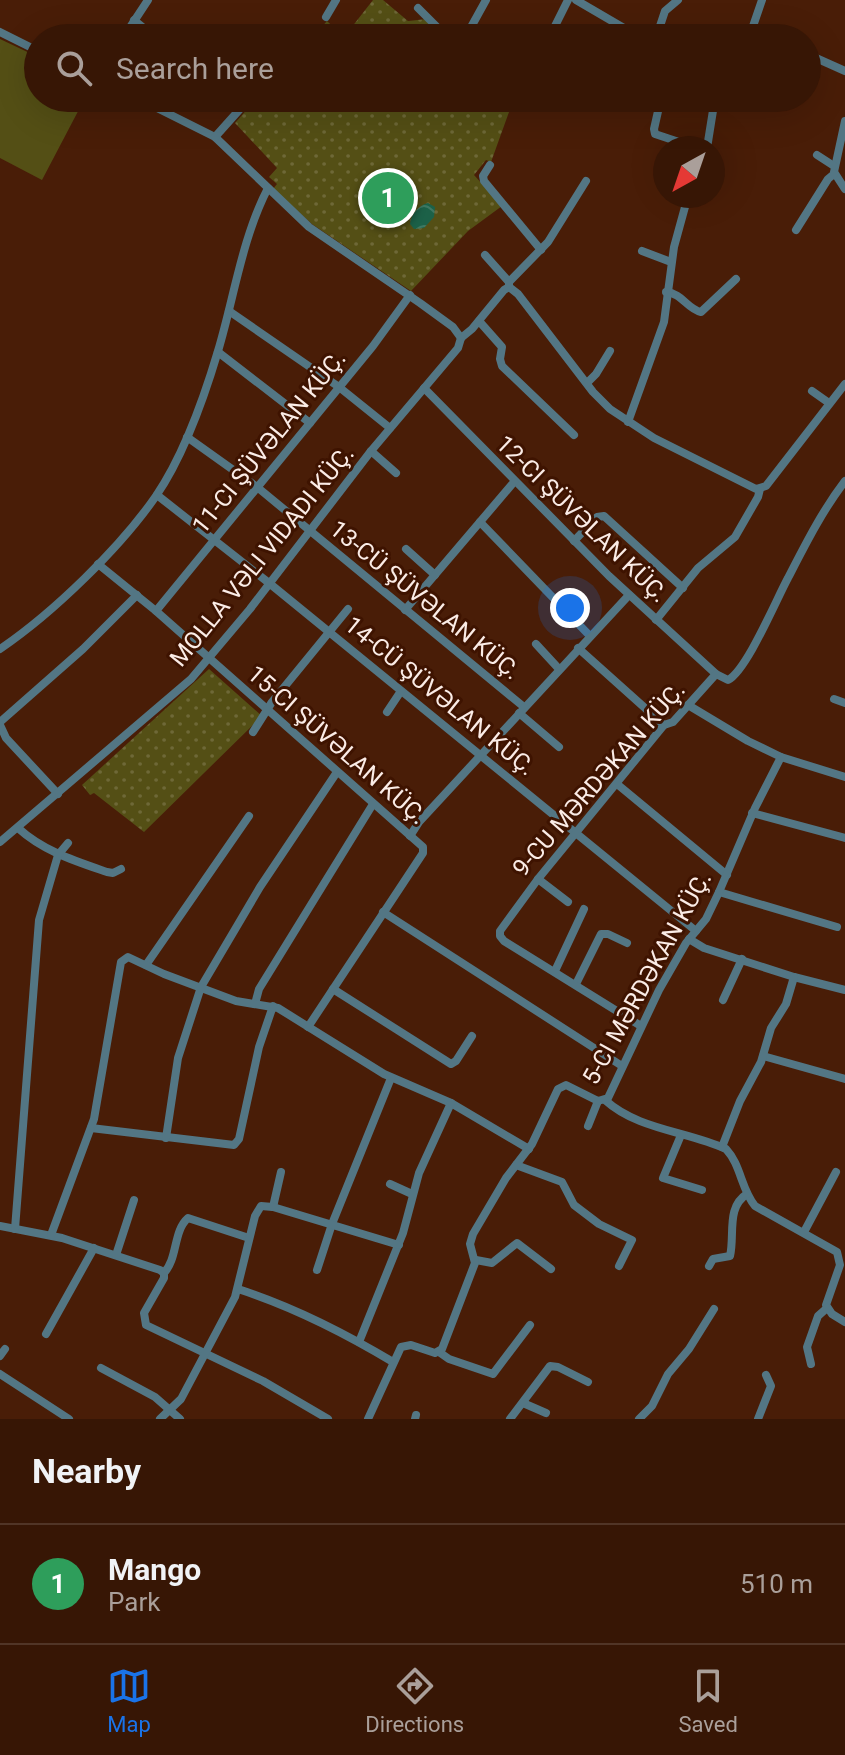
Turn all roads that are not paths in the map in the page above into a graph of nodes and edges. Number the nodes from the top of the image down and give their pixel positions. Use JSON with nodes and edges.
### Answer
{"nodes":[{"id":1,"x":148,"y":0,"type":"edge"},
{"id":2,"x":336,"y":0,"type":"edge"},
{"id":3,"x":486,"y":0,"type":"edge"},
{"id":4,"x":568,"y":0,"type":"edge"},
{"id":5,"x":576,"y":0,"type":"edge"},
{"id":6,"x":678,"y":0,"type":"edge"},
{"id":7,"x":762,"y":0,"type":"edge"},
{"id":8,"x":418,"y":8,"type":"dead end"},
{"id":9,"x":326,"y":17,"type":"dead end"},
{"id":10,"x":134,"y":20,"type":"junction"},
{"id":11,"x":132,"y":24,"type":"edge"},
{"id":12,"x":139,"y":24,"type":"edge"},
{"id":13,"x":434,"y":24,"type":"edge"},
{"id":14,"x":473,"y":24,"type":"edge"},
{"id":15,"x":556,"y":24,"type":"edge"},
{"id":16,"x":617,"y":24,"type":"edge"},
{"id":17,"x":661,"y":24,"type":"edge"},
{"id":18,"x":754,"y":24,"type":"edge"},
{"id":19,"x":0,"y":32,"type":"edge"},
{"id":20,"x":24,"y":44,"type":"edge"},
{"id":21,"x":821,"y":60,"type":"edge"},
{"id":22,"x":845,"y":71,"type":"edge"},
{"id":23,"x":165,"y":112,"type":"edge"},
{"id":24,"x":237,"y":112,"type":"edge"},
{"id":25,"x":658,"y":112,"type":"edge"},
{"id":26,"x":713,"y":112,"type":"edge"},
{"id":27,"x":845,"y":121,"type":"edge"},
{"id":28,"x":661,"y":136,"type":"edge"},
{"id":29,"x":709,"y":136,"type":"edge"},
{"id":30,"x":215,"y":137,"type":"junction"},
{"id":31,"x":817,"y":155,"type":"dead end"},
{"id":32,"x":490,"y":165,"type":"dead end"},
{"id":33,"x":834,"y":170,"type":"junction"},
{"id":34,"x":586,"y":181,"type":"dead end"},
{"id":35,"x":268,"y":188,"type":"junction"},
{"id":36,"x":845,"y":189,"type":"edge"},
{"id":37,"x":685,"y":208,"type":"edge"},
{"id":38,"x":796,"y":230,"type":"dead end"},
{"id":39,"x":541,"y":250,"type":"junction"},
{"id":40,"x":642,"y":251,"type":"dead end"},
{"id":41,"x":485,"y":255,"type":"dead end"},
{"id":42,"x":671,"y":262,"type":"junction"},
{"id":43,"x":736,"y":279,"type":"dead end"},
{"id":44,"x":509,"y":285,"type":"junction"},
{"id":45,"x":666,"y":292,"type":"junction"},
{"id":46,"x":410,"y":295,"type":"junction"},
{"id":47,"x":229,"y":311,"type":"junction"},
{"id":48,"x":479,"y":321,"type":"junction"},
{"id":49,"x":461,"y":338,"type":"junction"},
{"id":50,"x":610,"y":351,"type":"dead end"},
{"id":51,"x":218,"y":352,"type":"junction"},
{"id":52,"x":587,"y":383,"type":"junction"},
{"id":53,"x":845,"y":384,"type":"edge"},
{"id":54,"x":339,"y":387,"type":"junction"},
{"id":55,"x":424,"y":388,"type":"junction"},
{"id":56,"x":812,"y":391,"type":"dead end"},
{"id":57,"x":829,"y":403,"type":"junction"},
{"id":58,"x":628,"y":422,"type":"junction"},
{"id":59,"x":310,"y":423,"type":"junction"},
{"id":60,"x":390,"y":428,"type":"junction"},
{"id":61,"x":574,"y":435,"type":"dead end"},
{"id":62,"x":187,"y":437,"type":"junction"},
{"id":63,"x":371,"y":451,"type":"junction"},
{"id":64,"x":396,"y":473,"type":"dead end"},
{"id":65,"x":845,"y":481,"type":"edge"},
{"id":66,"x":514,"y":482,"type":"junction"},
{"id":67,"x":257,"y":487,"type":"junction"},
{"id":68,"x":760,"y":489,"type":"junction"},
{"id":69,"x":157,"y":495,"type":"junction"},
{"id":70,"x":480,"y":522,"type":"junction"},
{"id":71,"x":309,"y":529,"type":"junction"},
{"id":72,"x":215,"y":540,"type":"junction"},
{"id":73,"x":574,"y":541,"type":"junction"},
{"id":74,"x":406,"y":549,"type":"dead end"},
{"id":75,"x":98,"y":564,"type":"junction"},
{"id":76,"x":435,"y":575,"type":"junction"},
{"id":77,"x":269,"y":583,"type":"junction"},
{"id":78,"x":683,"y":588,"type":"junction"},
{"id":79,"x":137,"y":595,"type":"junction"},
{"id":80,"x":629,"y":595,"type":"junction"},
{"id":81,"x":348,"y":609,"type":"dead end"},
{"id":82,"x":405,"y":610,"type":"junction"},
{"id":83,"x":156,"y":611,"type":"junction"},
{"id":84,"x":656,"y":620,"type":"junction"},
{"id":85,"x":329,"y":632,"type":"junction"},
{"id":86,"x":590,"y":636,"type":"junction"},
{"id":87,"x":536,"y":644,"type":"dead end"},
{"id":88,"x":578,"y":648,"type":"junction"},
{"id":89,"x":0,"y":649,"type":"edge"},
{"id":90,"x":209,"y":659,"type":"junction"},
{"id":91,"x":559,"y":669,"type":"junction"},
{"id":92,"x":716,"y":674,"type":"junction"},
{"id":93,"x":401,"y":691,"type":"junction"},
{"id":94,"x":834,"y":699,"type":"dead end"},
{"id":95,"x":845,"y":703,"type":"edge"},
{"id":96,"x":688,"y":705,"type":"junction"},
{"id":97,"x":522,"y":710,"type":"junction"},
{"id":98,"x":267,"y":712,"type":"junction"},
{"id":99,"x":387,"y":712,"type":"dead end"},
{"id":100,"x":0,"y":724,"type":"edge"},
{"id":101,"x":664,"y":725,"type":"junction"},
{"id":102,"x":253,"y":732,"type":"dead end"},
{"id":103,"x":559,"y":747,"type":"dead end"},
{"id":104,"x":481,"y":755,"type":"junction"},
{"id":105,"x":781,"y":757,"type":"junction"},
{"id":106,"x":337,"y":772,"type":"junction"},
{"id":107,"x":845,"y":777,"type":"edge"},
{"id":108,"x":617,"y":784,"type":"junction"},
{"id":109,"x":58,"y":794,"type":"junction"},
{"id":110,"x":373,"y":804,"type":"junction"},
{"id":111,"x":752,"y":813,"type":"junction"},
{"id":112,"x":249,"y":816,"type":"dead end"},
{"id":113,"x":18,"y":828,"type":"junction"},
{"id":114,"x":576,"y":833,"type":"junction"},
{"id":115,"x":410,"y":836,"type":"junction"},
{"id":116,"x":845,"y":838,"type":"edge"},
{"id":117,"x":0,"y":842,"type":"edge"},
{"id":118,"x":68,"y":843,"type":"dead end"},
{"id":119,"x":58,"y":855,"type":"junction"},
{"id":120,"x":121,"y":869,"type":"dead end"},
{"id":121,"x":727,"y":875,"type":"junction"},
{"id":122,"x":538,"y":879,"type":"junction"},
{"id":123,"x":719,"y":892,"type":"junction"},
{"id":124,"x":568,"y":902,"type":"dead end"},
{"id":125,"x":584,"y":909,"type":"dead end"},
{"id":126,"x":383,"y":912,"type":"junction"},
{"id":127,"x":837,"y":927,"type":"dead end"},
{"id":128,"x":696,"y":931,"type":"junction"},
{"id":129,"x":689,"y":939,"type":"junction"},
{"id":130,"x":627,"y":943,"type":"dead end"},
{"id":131,"x":742,"y":959,"type":"junction"},
{"id":132,"x":146,"y":965,"type":"junction"},
{"id":133,"x":555,"y":971,"type":"junction"},
{"id":134,"x":794,"y":977,"type":"junction"},
{"id":135,"x":576,"y":984,"type":"junction"},
{"id":136,"x":201,"y":987,"type":"junction"},
{"id":137,"x":333,"y":989,"type":"junction"},
{"id":138,"x":845,"y":990,"type":"edge"},
{"id":139,"x":723,"y":1000,"type":"dead end"},
{"id":140,"x":255,"y":1004,"type":"junction"},
{"id":141,"x":273,"y":1006,"type":"junction"},
{"id":142,"x":641,"y":1026,"type":"junction"},
{"id":143,"x":308,"y":1027,"type":"junction"},
{"id":144,"x":472,"y":1036,"type":"dead end"},
{"id":145,"x":763,"y":1056,"type":"junction"},
{"id":146,"x":622,"y":1066,"type":"junction"},
{"id":147,"x":391,"y":1078,"type":"junction"},
{"id":148,"x":845,"y":1079,"type":"edge"},
{"id":149,"x":602,"y":1101,"type":"junction"},
{"id":150,"x":451,"y":1103,"type":"junction"},
{"id":151,"x":588,"y":1126,"type":"dead end"},
{"id":152,"x":91,"y":1128,"type":"junction"},
{"id":153,"x":681,"y":1135,"type":"junction"},
{"id":154,"x":166,"y":1138,"type":"junction"},
{"id":155,"x":722,"y":1147,"type":"junction"},
{"id":156,"x":529,"y":1149,"type":"junction"},
{"id":157,"x":516,"y":1165,"type":"junction"},
{"id":158,"x":281,"y":1172,"type":"dead end"},
{"id":159,"x":836,"y":1172,"type":"dead end"},
{"id":160,"x":390,"y":1184,"type":"dead end"},
{"id":161,"x":702,"y":1190,"type":"dead end"},
{"id":162,"x":412,"y":1194,"type":"junction"},
{"id":163,"x":747,"y":1194,"type":"junction"},
{"id":164,"x":134,"y":1200,"type":"dead end"},
{"id":165,"x":273,"y":1207,"type":"junction"},
{"id":166,"x":332,"y":1224,"type":"junction"},
{"id":167,"x":0,"y":1226,"type":"edge"},
{"id":168,"x":15,"y":1229,"type":"junction"},
{"id":169,"x":804,"y":1232,"type":"junction"},
{"id":170,"x":51,"y":1235,"type":"junction"},
{"id":171,"x":249,"y":1238,"type":"junction"},
{"id":172,"x":399,"y":1245,"type":"junction"},
{"id":173,"x":94,"y":1248,"type":"junction"},
{"id":174,"x":116,"y":1255,"type":"junction"},
{"id":175,"x":476,"y":1260,"type":"junction"},
{"id":176,"x":842,"y":1260,"type":"edge"},
{"id":177,"x":619,"y":1266,"type":"dead end"},
{"id":178,"x":709,"y":1266,"type":"dead end"},
{"id":179,"x":551,"y":1269,"type":"dead end"},
{"id":180,"x":317,"y":1270,"type":"dead end"},
{"id":181,"x":164,"y":1273,"type":"junction"},
{"id":182,"x":238,"y":1289,"type":"junction"},
{"id":183,"x":827,"y":1308,"type":"junction"},
{"id":184,"x":714,"y":1309,"type":"dead end"},
{"id":185,"x":845,"y":1322,"type":"edge"},
{"id":186,"x":530,"y":1325,"type":"dead end"},
{"id":187,"x":46,"y":1334,"type":"dead end"},
{"id":188,"x":359,"y":1342,"type":"junction"},
{"id":189,"x":439,"y":1352,"type":"junction"},
{"id":190,"x":206,"y":1355,"type":"junction"},
{"id":191,"x":393,"y":1362,"type":"junction"},
{"id":192,"x":811,"y":1364,"type":"dead end"},
{"id":193,"x":101,"y":1368,"type":"dead end"},
{"id":194,"x":0,"y":1374,"type":"edge"},
{"id":195,"x":766,"y":1375,"type":"dead end"},
{"id":196,"x":588,"y":1382,"type":"dead end"},
{"id":197,"x":523,"y":1403,"type":"junction"},
{"id":198,"x":170,"y":1409,"type":"junction"},
{"id":199,"x":546,"y":1413,"type":"dead end"},
{"id":200,"x":66,"y":1418,"type":"edge"},
{"id":201,"x":761,"y":1418,"type":"edge"},
{"id":202,"x":160,"y":1419,"type":"edge"},
{"id":203,"x":180,"y":1419,"type":"edge"},
{"id":204,"x":328,"y":1419,"type":"edge"},
{"id":205,"x":368,"y":1419,"type":"edge"},
{"id":206,"x":510,"y":1419,"type":"edge"},
{"id":207,"x":639,"y":1419,"type":"edge"}],
"edges":[{"from":1,"to":10,"type":"street"},
{"from":2,"to":9,"type":"street"},
{"from":3,"to":14,"type":"street"},
{"from":4,"to":15,"type":"street"},
{"from":5,"to":16,"type":"street"},
{"from":6,"to":17,"type":"street"},
{"from":7,"to":18,"type":"street"},
{"from":8,"to":13,"type":"street"},
{"from":10,"to":11,"type":"street"},
{"from":10,"to":12,"type":"street"},
{"from":19,"to":20,"type":"street"},
{"from":21,"to":22,"type":"street"},
{"from":23,"to":30,"type":"street"},
{"from":24,"to":30,"type":"street"},
{"from":25,"to":28,"type":"street"},
{"from":26,"to":29,"type":"street"},
{"from":27,"to":33,"type":"street"},
{"from":30,"to":35,"type":"street"},
{"from":31,"to":33,"type":"street"},
{"from":32,"to":39,"type":"street"},
{"from":33,"to":36,"type":"street"},
{"from":33,"to":38,"type":"street"},
{"from":34,"to":39,"type":"street","name":"MOLLA VƏLI VIDADI KÜÇ."},
{"from":35,"to":46,"type":"street"},
{"from":35,"to":47,"type":"street"},
{"from":37,"to":42,"type":"street"},
{"from":39,"to":44,"type":"street","name":"MOLLA VƏLI VIDADI KÜÇ."},
{"from":40,"to":42,"type":"street"},
{"from":41,"to":44,"type":"street"},
{"from":42,"to":45,"type":"street"},
{"from":43,"to":45,"type":"street"},
{"from":44,"to":48,"type":"street","name":"MOLLA VƏLI VIDADI KÜÇ."},
{"from":44,"to":52,"type":"street"},
{"from":45,"to":58,"type":"street"},
{"from":46,"to":49,"type":"street"},
{"from":46,"to":54,"type":"street","name":"11-CI ŞÜVƏLAN KÜÇ."},
{"from":47,"to":51,"type":"street"},
{"from":47,"to":54,"type":"street"},
{"from":48,"to":49,"type":"street","name":"MOLLA VƏLI VIDADI KÜÇ."},
{"from":48,"to":61,"type":"street"},
{"from":49,"to":55,"type":"street","name":"MOLLA VƏLI VIDADI KÜÇ."},
{"from":50,"to":52,"type":"street"},
{"from":51,"to":59,"type":"street"},
{"from":51,"to":62,"type":"street"},
{"from":52,"to":58,"type":"street"},
{"from":53,"to":57,"type":"street"},
{"from":54,"to":59,"type":"street","name":"11-CI ŞÜVƏLAN KÜÇ."},
{"from":54,"to":60,"type":"street"},
{"from":55,"to":60,"type":"street","name":"MOLLA VƏLI VIDADI KÜÇ."},
{"from":55,"to":66,"type":"street","name":"12-CI ŞÜVƏLAN KÜÇ."},
{"from":56,"to":57,"type":"street"},
{"from":57,"to":68,"type":"street"},
{"from":58,"to":68,"type":"street"},
{"from":59,"to":67,"type":"street","name":"11-CI ŞÜVƏLAN KÜÇ."},
{"from":60,"to":63,"type":"street","name":"MOLLA VƏLI VIDADI KÜÇ."},
{"from":62,"to":67,"type":"street","name":"13-CÜ ŞÜVƏLAN KÜÇ."},
{"from":62,"to":69,"type":"street"},
{"from":63,"to":64,"type":"street"},
{"from":63,"to":71,"type":"street","name":"MOLLA VƏLI VIDADI KÜÇ."},
{"from":65,"to":92,"type":"street","name":"9-CU MƏRDƏKAN KÜÇ."},
{"from":66,"to":70,"type":"street"},
{"from":66,"to":73,"type":"street","name":"12-CI ŞÜVƏLAN KÜÇ."},
{"from":67,"to":71,"type":"street","name":"13-CÜ ŞÜVƏLAN KÜÇ."},
{"from":67,"to":72,"type":"street","name":"11-CI ŞÜVƏLAN KÜÇ."},
{"from":68,"to":78,"type":"street"},
{"from":69,"to":72,"type":"street","name":"14-CÜ ŞÜVƏLAN KÜÇ."},
{"from":69,"to":75,"type":"street"},
{"from":70,"to":76,"type":"street"},
{"from":70,"to":86,"type":"street"},
{"from":71,"to":77,"type":"street","name":"MOLLA VƏLI VIDADI KÜÇ."},
{"from":71,"to":82,"type":"street","name":"13-CÜ ŞÜVƏLAN KÜÇ."},
{"from":72,"to":77,"type":"street","name":"14-CÜ ŞÜVƏLAN KÜÇ."},
{"from":72,"to":83,"type":"street","name":"11-CI ŞÜVƏLAN KÜÇ."},
{"from":73,"to":78,"type":"street"},
{"from":73,"to":80,"type":"street","name":"12-CI ŞÜVƏLAN KÜÇ."},
{"from":74,"to":76,"type":"street"},
{"from":75,"to":79,"type":"street","name":"15-CI ŞÜVƏLAN KÜÇ."},
{"from":75,"to":89,"type":"street"},
{"from":76,"to":82,"type":"street"},
{"from":77,"to":85,"type":"street","name":"14-CÜ ŞÜVƏLAN KÜÇ."},
{"from":77,"to":90,"type":"street","name":"MOLLA VƏLI VIDADI KÜÇ."},
{"from":78,"to":84,"type":"street"},
{"from":79,"to":83,"type":"street","name":"15-CI ŞÜVƏLAN KÜÇ."},
{"from":79,"to":100,"type":"street"},
{"from":80,"to":84,"type":"street","name":"12-CI ŞÜVƏLAN KÜÇ."},
{"from":80,"to":86,"type":"street"},
{"from":81,"to":85,"type":"street"},
{"from":82,"to":97,"type":"street","name":"13-CÜ ŞÜVƏLAN KÜÇ."},
{"from":83,"to":90,"type":"street","name":"15-CI ŞÜVƏLAN KÜÇ."},
{"from":84,"to":92,"type":"street","name":"12-CI ŞÜVƏLAN KÜÇ."},
{"from":85,"to":93,"type":"street","name":"14-CÜ ŞÜVƏLAN KÜÇ."},
{"from":85,"to":98,"type":"street"},
{"from":86,"to":88,"type":"street"},
{"from":87,"to":91,"type":"street"},
{"from":88,"to":91,"type":"street"},
{"from":88,"to":101,"type":"street"},
{"from":90,"to":98,"type":"street","name":"15-CI ŞÜVƏLAN KÜÇ."},
{"from":90,"to":109,"type":"street","name":"MOLLA VƏLI VIDADI KÜÇ."},
{"from":91,"to":97,"type":"street"},
{"from":92,"to":96,"type":"street","name":"9-CU MƏRDƏKAN KÜÇ."},
{"from":93,"to":99,"type":"street"},
{"from":93,"to":104,"type":"street","name":"14-CÜ ŞÜVƏLAN KÜÇ."},
{"from":94,"to":95,"type":"street"},
{"from":96,"to":101,"type":"street","name":"9-CU MƏRDƏKAN KÜÇ."},
{"from":96,"to":105,"type":"street"},
{"from":97,"to":103,"type":"street","name":"13-CÜ ŞÜVƏLAN KÜÇ."},
{"from":97,"to":104,"type":"street"},
{"from":98,"to":102,"type":"street"},
{"from":98,"to":106,"type":"street","name":"15-CI ŞÜVƏLAN KÜÇ."},
{"from":100,"to":109,"type":"street"},
{"from":101,"to":108,"type":"street","name":"9-CU MƏRDƏKAN KÜÇ."},
{"from":104,"to":114,"type":"street","name":"14-CÜ ŞÜVƏLAN KÜÇ."},
{"from":104,"to":115,"type":"street"},
{"from":105,"to":107,"type":"street"},
{"from":105,"to":111,"type":"street","name":"5-CI MƏRDƏKAN KÜÇ."},
{"from":106,"to":110,"type":"street","name":"15-CI ŞÜVƏLAN KÜÇ."},
{"from":106,"to":136,"type":"street"},
{"from":108,"to":114,"type":"street","name":"9-CU MƏRDƏKAN KÜÇ."},
{"from":108,"to":121,"type":"street"},
{"from":109,"to":113,"type":"street","name":"MOLLA VƏLI VIDADI KÜÇ."},
{"from":110,"to":115,"type":"street","name":"15-CI ŞÜVƏLAN KÜÇ."},
{"from":110,"to":140,"type":"street"},
{"from":111,"to":116,"type":"street"},
{"from":111,"to":121,"type":"street","name":"5-CI MƏRDƏKAN KÜÇ."},
{"from":112,"to":132,"type":"street"},
{"from":113,"to":117,"type":"street","name":"MOLLA VƏLI VIDADI KÜÇ."},
{"from":113,"to":119,"type":"street"},
{"from":114,"to":122,"type":"street","name":"9-CU MƏRDƏKAN KÜÇ."},
{"from":114,"to":128,"type":"street","name":"14-CÜ ŞÜVƏLAN KÜÇ."},
{"from":115,"to":126,"type":"street","name":"15-CI ŞÜVƏLAN KÜÇ."},
{"from":118,"to":119,"type":"street"},
{"from":119,"to":120,"type":"street"},
{"from":119,"to":168,"type":"street"},
{"from":121,"to":123,"type":"street","name":"5-CI MƏRDƏKAN KÜÇ."},
{"from":122,"to":124,"type":"street"},
{"from":122,"to":133,"type":"street","name":"9-CU MƏRDƏKAN KÜÇ."},
{"from":123,"to":127,"type":"street"},
{"from":123,"to":128,"type":"street","name":"5-CI MƏRDƏKAN KÜÇ."},
{"from":125,"to":133,"type":"street"},
{"from":126,"to":137,"type":"street","name":"15-CI ŞÜVƏLAN KÜÇ."},
{"from":126,"to":146,"type":"street"},
{"from":128,"to":129,"type":"street","name":"5-CI MƏRDƏKAN KÜÇ."},
{"from":129,"to":131,"type":"street"},
{"from":129,"to":142,"type":"street","name":"5-CI MƏRDƏKAN KÜÇ."},
{"from":130,"to":135,"type":"street"},
{"from":131,"to":134,"type":"street"},
{"from":131,"to":139,"type":"street"},
{"from":132,"to":136,"type":"street"},
{"from":132,"to":152,"type":"street"},
{"from":133,"to":135,"type":"street","name":"9-CU MƏRDƏKAN KÜÇ."},
{"from":134,"to":138,"type":"street"},
{"from":134,"to":145,"type":"street"},
{"from":135,"to":142,"type":"street","name":"9-CU MƏRDƏKAN KÜÇ."},
{"from":136,"to":140,"type":"street"},
{"from":136,"to":154,"type":"street"},
{"from":137,"to":143,"type":"street","name":"15-CI ŞÜVƏLAN KÜÇ."},
{"from":137,"to":144,"type":"street"},
{"from":140,"to":141,"type":"street"},
{"from":141,"to":143,"type":"street"},
{"from":141,"to":154,"type":"street"},
{"from":142,"to":146,"type":"street","name":"5-CI MƏRDƏKAN KÜÇ."},
{"from":143,"to":147,"type":"street"},
{"from":145,"to":148,"type":"street"},
{"from":145,"to":155,"type":"street"},
{"from":146,"to":149,"type":"street","name":"5-CI MƏRDƏKAN KÜÇ."},
{"from":147,"to":150,"type":"street"},
{"from":147,"to":166,"type":"street"},
{"from":149,"to":151,"type":"street"},
{"from":149,"to":153,"type":"street"},
{"from":149,"to":156,"type":"street","name":"5-CI MƏRDƏKAN KÜÇ."},
{"from":150,"to":156,"type":"street"},
{"from":150,"to":162,"type":"street"},
{"from":152,"to":154,"type":"street"},
{"from":152,"to":170,"type":"street"},
{"from":153,"to":155,"type":"street"},
{"from":153,"to":161,"type":"street"},
{"from":155,"to":163,"type":"street"},
{"from":156,"to":157,"type":"street","name":"5-CI MƏRDƏKAN KÜÇ."},
{"from":157,"to":175,"type":"street","name":"5-CI MƏRDƏKAN KÜÇ."},
{"from":157,"to":177,"type":"street"},
{"from":158,"to":165,"type":"street"},
{"from":159,"to":169,"type":"street"},
{"from":160,"to":162,"type":"street"},
{"from":162,"to":172,"type":"street"},
{"from":163,"to":169,"type":"street"},
{"from":163,"to":178,"type":"street"},
{"from":164,"to":174,"type":"street"},
{"from":165,"to":166,"type":"street"},
{"from":165,"to":171,"type":"street"},
{"from":166,"to":172,"type":"street"},
{"from":166,"to":180,"type":"street"},
{"from":167,"to":168,"type":"street"},
{"from":168,"to":170,"type":"street"},
{"from":169,"to":176,"type":"street"},
{"from":170,"to":173,"type":"street"},
{"from":171,"to":181,"type":"street"},
{"from":171,"to":182,"type":"street"},
{"from":172,"to":188,"type":"street"},
{"from":173,"to":174,"type":"street"},
{"from":173,"to":187,"type":"street"},
{"from":174,"to":181,"type":"street"},
{"from":175,"to":179,"type":"street"},
{"from":175,"to":189,"type":"street","name":"5-CI MƏRDƏKAN KÜÇ."},
{"from":176,"to":183,"type":"street"},
{"from":181,"to":190,"type":"street"},
{"from":182,"to":188,"type":"street"},
{"from":182,"to":190,"type":"street"},
{"from":183,"to":185,"type":"street"},
{"from":183,"to":192,"type":"street"},
{"from":184,"to":207,"type":"street"},
{"from":186,"to":189,"type":"street"},
{"from":188,"to":191,"type":"street"},
{"from":189,"to":191,"type":"street"},
{"from":190,"to":198,"type":"street"},
{"from":190,"to":204,"type":"street"},
{"from":191,"to":205,"type":"street"},
{"from":193,"to":198,"type":"street"},
{"from":194,"to":200,"type":"street"},
{"from":195,"to":201,"type":"street"},
{"from":196,"to":197,"type":"street"},
{"from":197,"to":199,"type":"street"},
{"from":197,"to":206,"type":"street"},
{"from":198,"to":202,"type":"street"},
{"from":198,"to":203,"type":"street"}]}
